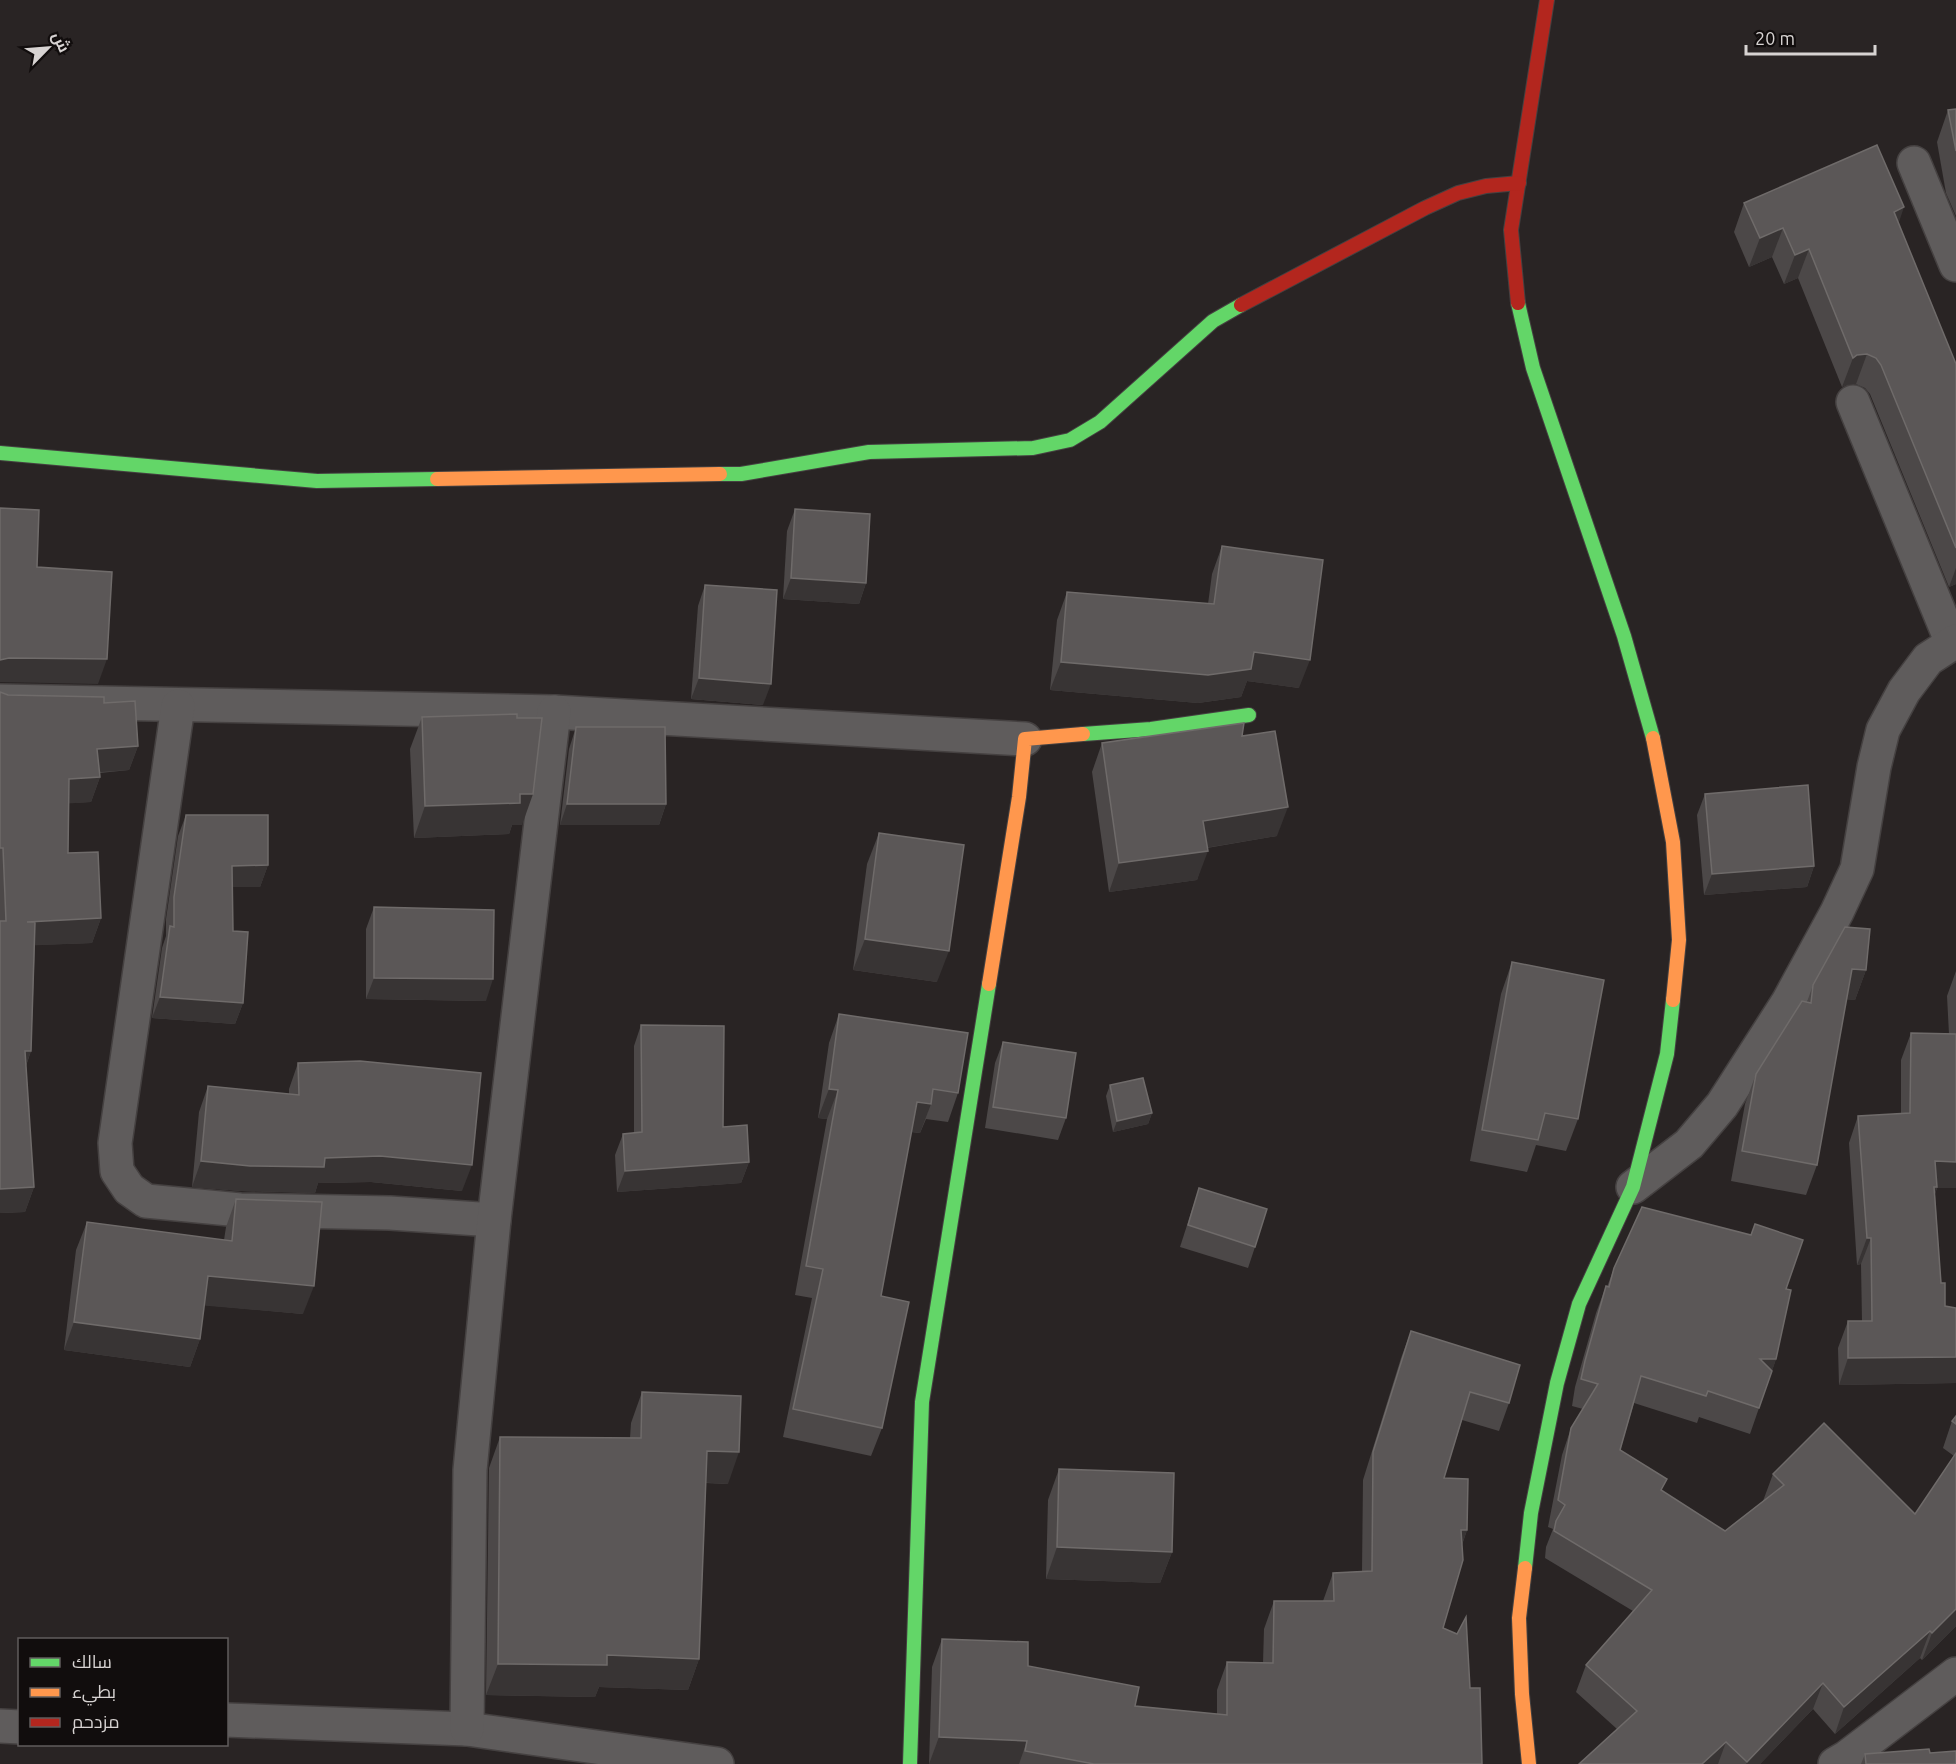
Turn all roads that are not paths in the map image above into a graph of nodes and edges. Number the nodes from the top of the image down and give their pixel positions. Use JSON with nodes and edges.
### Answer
{"nodes":[{"id":1,"x":1547,"y":0,"type":"edge"},
{"id":2,"x":1914,"y":163,"type":"dead end"},
{"id":3,"x":1519,"y":183,"type":"junction"},
{"id":4,"x":1956,"y":266,"type":"edge"},
{"id":5,"x":1853,"y":402,"type":"dead end"},
{"id":6,"x":0,"y":453,"type":"edge"},
{"id":7,"x":1954,"y":642,"type":"edge"},
{"id":8,"x":0,"y":702,"type":"edge"},
{"id":9,"x":178,"y":706,"type":"junction"},
{"id":10,"x":554,"y":712,"type":"junction"},
{"id":11,"x":1249,"y":715,"type":"dead end"},
{"id":12,"x":1024,"y":739,"type":"junction"},
{"id":13,"x":1633,"y":1187,"type":"junction"},
{"id":14,"x":494,"y":1220,"type":"junction"},
{"id":15,"x":1956,"y":1674,"type":"edge"},
{"id":16,"x":228,"y":1720,"type":"edge"},
{"id":17,"x":0,"y":1726,"type":"edge"},
{"id":18,"x":18,"y":1727,"type":"edge"},
{"id":19,"x":467,"y":1729,"type":"junction"},
{"id":20,"x":717,"y":1764,"type":"edge"},
{"id":21,"x":910,"y":1764,"type":"edge"},
{"id":22,"x":1529,"y":1764,"type":"edge"},
{"id":23,"x":1835,"y":1764,"type":"edge"}],
"edges":[{"from":1,"to":3,"type":"street"},
{"from":2,"to":4,"type":"street"},
{"from":3,"to":6,"type":"street"},
{"from":3,"to":13,"type":"street"},
{"from":5,"to":7,"type":"street"},
{"from":7,"to":13,"type":"street"},
{"from":8,"to":9,"type":"street"},
{"from":9,"to":10,"type":"street"},
{"from":9,"to":14,"type":"street"},
{"from":10,"to":12,"type":"street"},
{"from":10,"to":14,"type":"street"},
{"from":11,"to":12,"type":"street"},
{"from":12,"to":21,"type":"street"},
{"from":13,"to":22,"type":"street"},
{"from":14,"to":19,"type":"street"},
{"from":15,"to":23,"type":"street"},
{"from":16,"to":19,"type":"street"},
{"from":17,"to":18,"type":"street"},
{"from":19,"to":20,"type":"street"}]}
